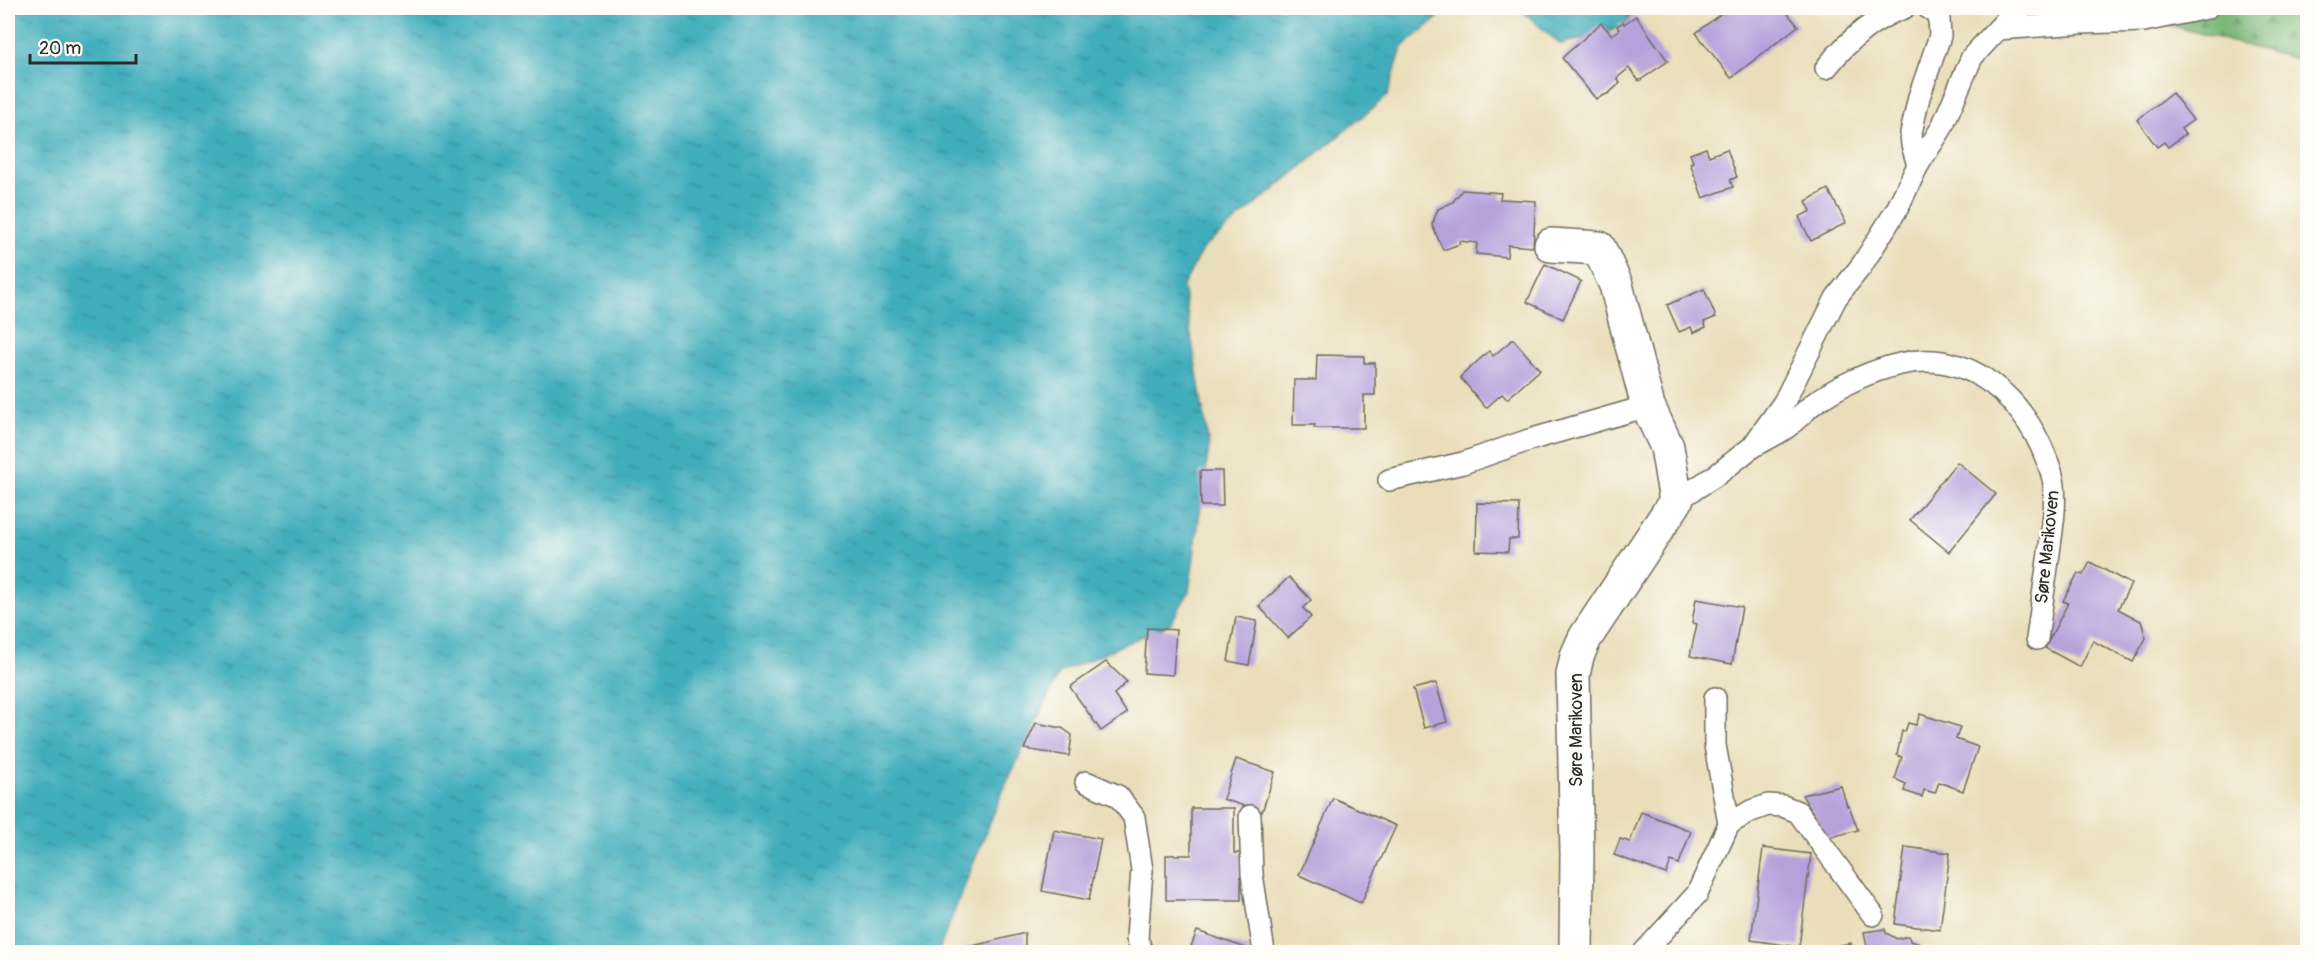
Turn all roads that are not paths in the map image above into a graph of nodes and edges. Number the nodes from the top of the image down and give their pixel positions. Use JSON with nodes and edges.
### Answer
{"nodes":[{"id":1,"x":1904,"y":8,"type":"edge"},
{"id":2,"x":1928,"y":8,"type":"edge"},
{"id":3,"x":2022,"y":8,"type":"edge"},
{"id":4,"x":2207,"y":8,"type":"edge"},
{"id":5,"x":1998,"y":29,"type":"junction"},
{"id":6,"x":1826,"y":69,"type":"dead end"},
{"id":7,"x":1918,"y":165,"type":"junction"},
{"id":8,"x":1551,"y":245,"type":"dead end"},
{"id":9,"x":1648,"y":406,"type":"junction"},
{"id":10,"x":1752,"y":447,"type":"junction"},
{"id":11,"x":1389,"y":480,"type":"dead end"},
{"id":12,"x":1676,"y":501,"type":"junction"},
{"id":13,"x":2037,"y":639,"type":"dead end"},
{"id":14,"x":1715,"y":698,"type":"dead end"},
{"id":15,"x":1086,"y":782,"type":"dead end"},
{"id":16,"x":1250,"y":816,"type":"dead end"},
{"id":17,"x":1729,"y":824,"type":"junction"},
{"id":18,"x":1873,"y":915,"type":"dead end"},
{"id":19,"x":1142,"y":952,"type":"edge"},
{"id":20,"x":1264,"y":952,"type":"edge"},
{"id":21,"x":1576,"y":952,"type":"edge"},
{"id":22,"x":1644,"y":952,"type":"edge"}],
"edges":[{"from":1,"to":6,"type":"lane"},
{"from":2,"to":7,"type":"lane"},
{"from":3,"to":5,"type":"lane","name":"Søre Marikoven"},
{"from":4,"to":5,"type":"lane"},
{"from":5,"to":7,"type":"lane","name":"Søre Marikoven"},
{"from":7,"to":10,"type":"lane","name":"Søre Marikoven"},
{"from":8,"to":9,"type":"street"},
{"from":9,"to":11,"type":"lane"},
{"from":9,"to":12,"type":"street"},
{"from":10,"to":12,"type":"lane","name":"Søre Marikoven"},
{"from":10,"to":13,"type":"lane","name":"Søre Marikoven"},
{"from":12,"to":21,"type":"street","name":"Søre Marikoven"},
{"from":14,"to":17,"type":"lane"},
{"from":15,"to":19,"type":"lane"},
{"from":16,"to":20,"type":"lane"},
{"from":17,"to":18,"type":"lane"},
{"from":17,"to":22,"type":"lane"}]}
